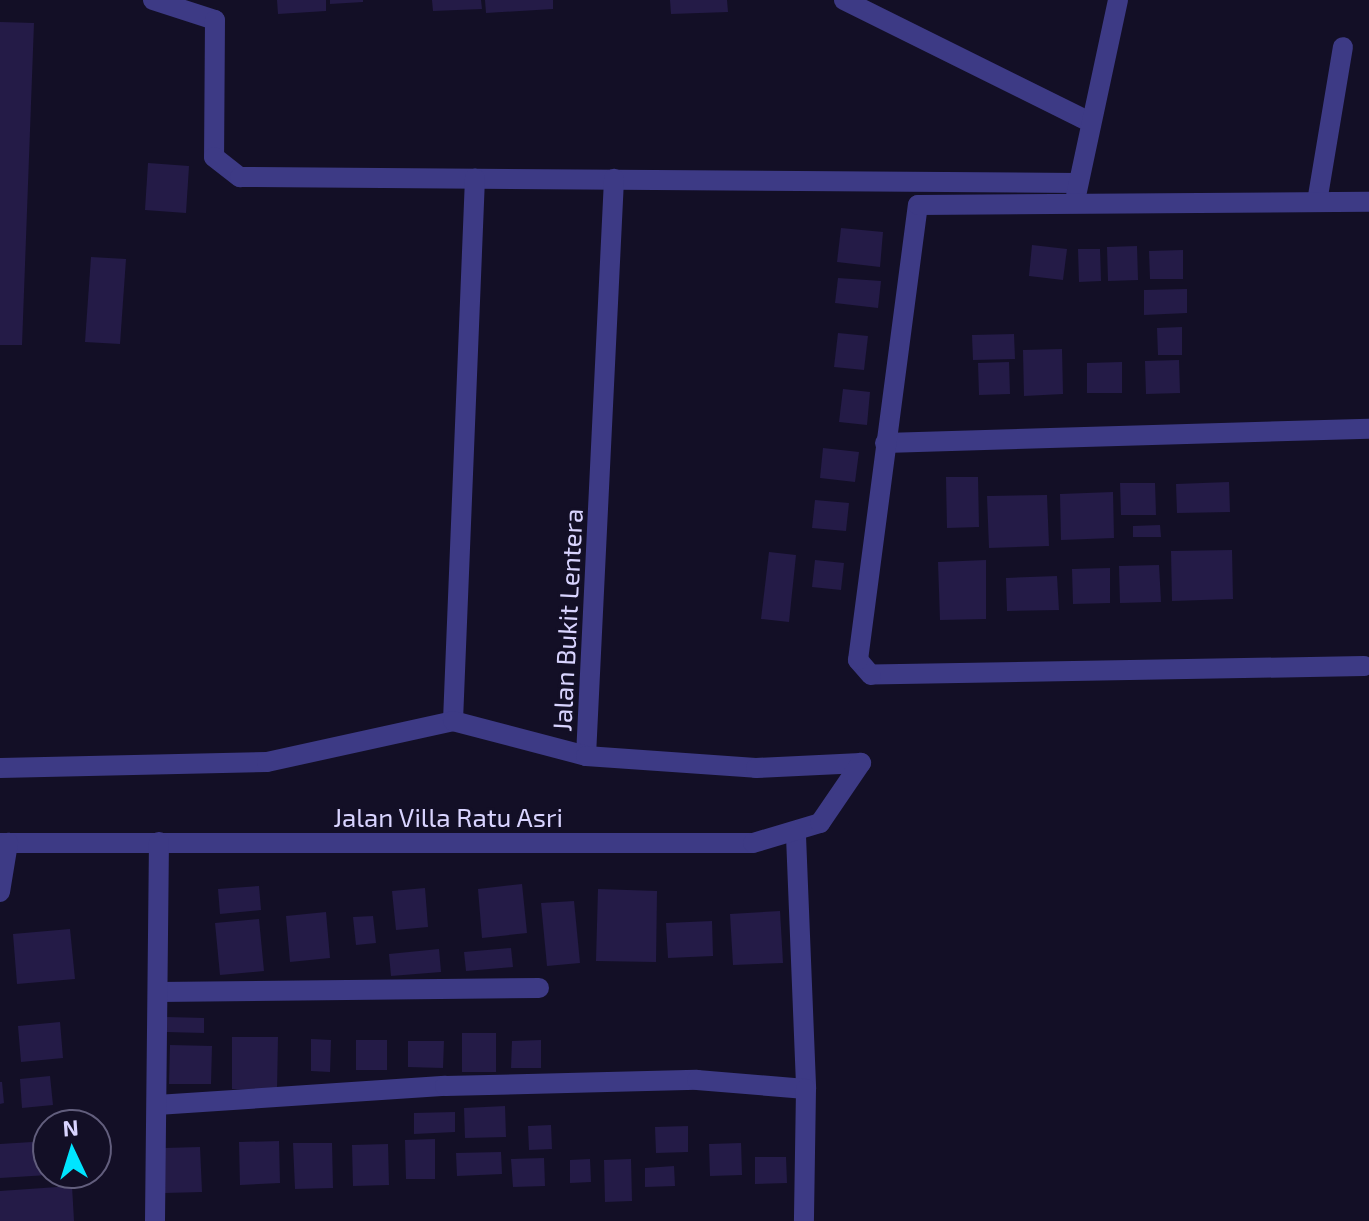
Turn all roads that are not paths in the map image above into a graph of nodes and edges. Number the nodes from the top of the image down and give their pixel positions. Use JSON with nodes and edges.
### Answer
{"nodes":[{"id":1,"x":153,"y":0,"type":"edge"},
{"id":2,"x":844,"y":0,"type":"edge"},
{"id":3,"x":1118,"y":0,"type":"edge"},
{"id":4,"x":1343,"y":47,"type":"dead end"},
{"id":5,"x":1090,"y":122,"type":"junction"},
{"id":6,"x":475,"y":178,"type":"junction"},
{"id":7,"x":614,"y":179,"type":"junction"},
{"id":8,"x":1077,"y":194,"type":"junction"},
{"id":9,"x":1317,"y":202,"type":"junction"},
{"id":10,"x":1369,"y":202,"type":"edge"},
{"id":11,"x":1369,"y":429,"type":"edge"},
{"id":12,"x":885,"y":443,"type":"junction"},
{"id":13,"x":1364,"y":666,"type":"dead end"},
{"id":14,"x":453,"y":721,"type":"junction"},
{"id":15,"x":586,"y":756,"type":"junction"},
{"id":16,"x":0,"y":768,"type":"edge"},
{"id":17,"x":796,"y":836,"type":"junction"},
{"id":18,"x":159,"y":842,"type":"junction"},
{"id":19,"x":4,"y":843,"type":"edge"},
{"id":20,"x":0,"y":892,"type":"edge"},
{"id":21,"x":539,"y":988,"type":"dead end"},
{"id":22,"x":158,"y":992,"type":"junction"},
{"id":23,"x":806,"y":1089,"type":"junction"},
{"id":24,"x":157,"y":1105,"type":"junction"},
{"id":25,"x":155,"y":1221,"type":"edge"},
{"id":26,"x":804,"y":1221,"type":"edge"}],
"edges":[{"from":1,"to":6,"type":"street"},
{"from":2,"to":5,"type":"street"},
{"from":3,"to":5,"type":"street"},
{"from":4,"to":9,"type":"street"},
{"from":5,"to":8,"type":"street"},
{"from":6,"to":7,"type":"street"},
{"from":6,"to":14,"type":"street"},
{"from":7,"to":8,"type":"street"},
{"from":7,"to":15,"type":"street","name":"Jalan Bukit Lentera"},
{"from":8,"to":9,"type":"street"},
{"from":8,"to":12,"type":"street"},
{"from":9,"to":10,"type":"street"},
{"from":11,"to":12,"type":"street"},
{"from":12,"to":13,"type":"street"},
{"from":14,"to":15,"type":"street","name":"Jalan Bukit Lentera"},
{"from":14,"to":16,"type":"street","name":"Jalan Bukit Lentera"},
{"from":15,"to":17,"type":"street","name":"Jalan Villa Ratu Asri"},
{"from":17,"to":18,"type":"street","name":"Jalan Villa Ratu Asri"},
{"from":17,"to":23,"type":"street"},
{"from":18,"to":19,"type":"street","name":"Jalan Villa Ratu Asri"},
{"from":18,"to":22,"type":"street"},
{"from":19,"to":20,"type":"street"},
{"from":21,"to":22,"type":"street"},
{"from":22,"to":24,"type":"street"},
{"from":23,"to":24,"type":"street"},
{"from":23,"to":26,"type":"street"},
{"from":24,"to":25,"type":"street"}]}
